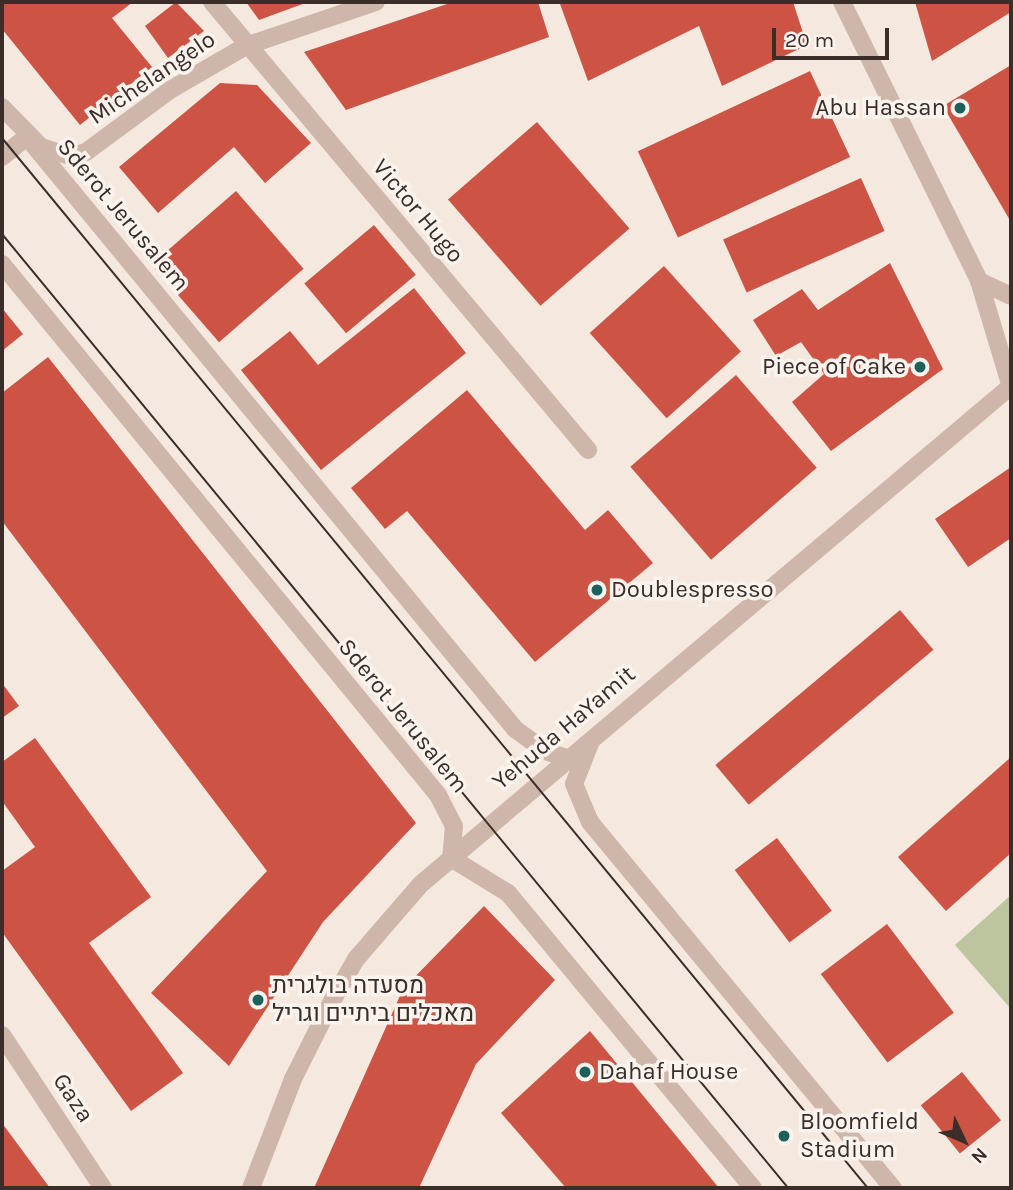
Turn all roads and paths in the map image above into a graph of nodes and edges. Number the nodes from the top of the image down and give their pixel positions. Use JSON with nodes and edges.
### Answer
{"nodes":[{"id":1,"x":212,"y":2,"type":"edge"},
{"id":2,"x":376,"y":2,"type":"edge"},
{"id":3,"x":842,"y":2,"type":"edge"},
{"id":4,"x":246,"y":46,"type":"junction"},
{"id":5,"x":2,"y":107,"type":"edge"},
{"id":6,"x":27,"y":137,"type":"junction"},
{"id":7,"x":2,"y":157,"type":"edge"},
{"id":8,"x":2,"y":264,"type":"edge"},
{"id":9,"x":979,"y":281,"type":"junction"},
{"id":10,"x":1011,"y":296,"type":"edge"},
{"id":11,"x":1011,"y":386,"type":"edge"},
{"id":12,"x":588,"y":450,"type":"dead end"},
{"id":13,"x":593,"y":736,"type":"junction"},
{"id":14,"x":567,"y":758,"type":"junction"},
{"id":15,"x":451,"y":858,"type":"junction"},
{"id":16,"x":2,"y":1035,"type":"edge"},
{"id":17,"x":103,"y":1188,"type":"edge"},
{"id":18,"x":251,"y":1188,"type":"edge"},
{"id":19,"x":753,"y":1188,"type":"edge"},
{"id":20,"x":893,"y":1188,"type":"edge"}],
"edges":[{"from":1,"to":4,"type":"street","name":"Victor Hugo"},
{"from":2,"to":4,"type":"street","name":"Michelangelo"},
{"from":3,"to":9,"type":"street"},
{"from":4,"to":6,"type":"street","name":"Michelangelo"},
{"from":4,"to":12,"type":"street","name":"Victor Hugo"},
{"from":5,"to":6,"type":"street","name":"Sderot Jerusalem"},
{"from":6,"to":7,"type":"street"},
{"from":6,"to":14,"type":"street","name":"Sderot Jerusalem"},
{"from":8,"to":15,"type":"street","name":"Sderot Jerusalem"},
{"from":9,"to":10,"type":"street"},
{"from":9,"to":11,"type":"street"},
{"from":11,"to":13,"type":"street","name":"Yehuda HaYamit"},
{"from":13,"to":14,"type":"street","name":"Yehuda HaYamit"},
{"from":13,"to":20,"type":"street"},
{"from":14,"to":15,"type":"street","name":"Yehuda HaYamit"},
{"from":15,"to":18,"type":"street","name":"Yehuda HaYamit"},
{"from":15,"to":19,"type":"street"},
{"from":16,"to":17,"type":"street","name":"Gaza"}]}
